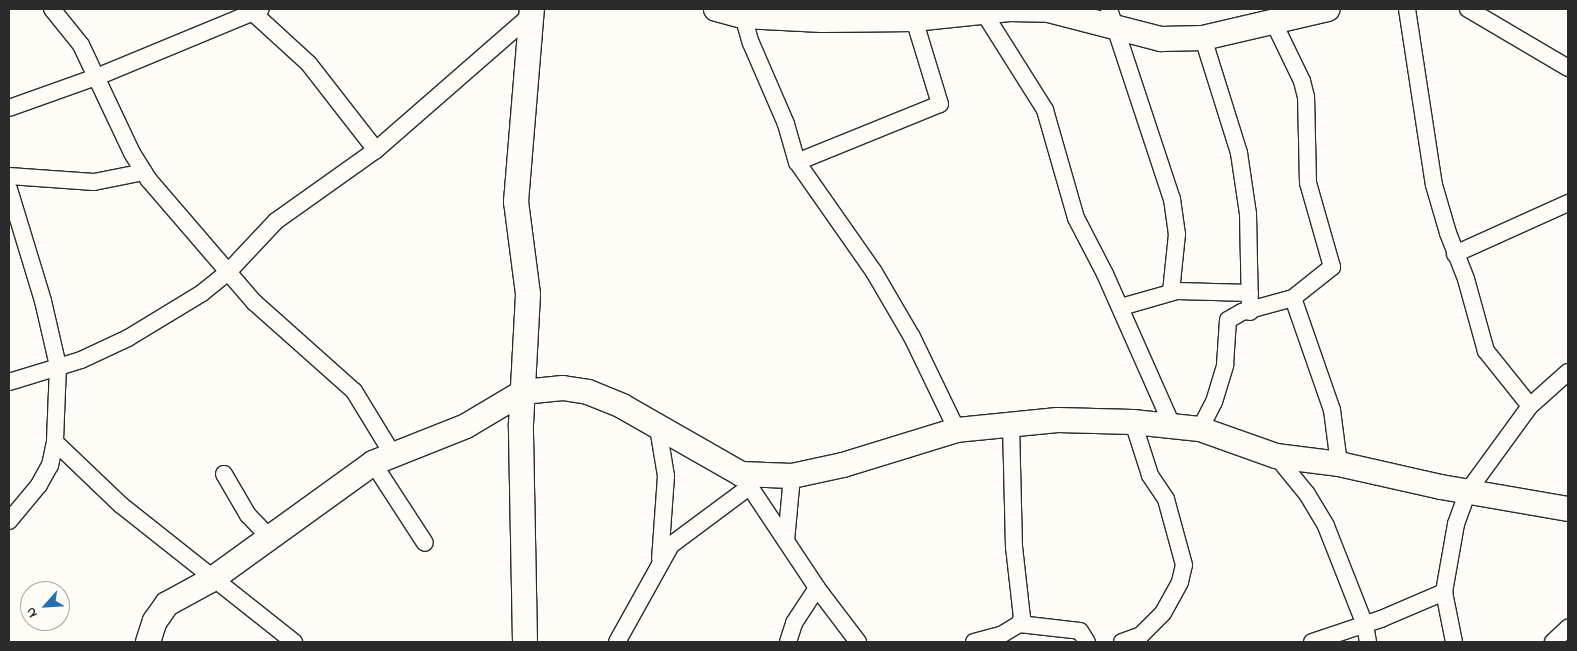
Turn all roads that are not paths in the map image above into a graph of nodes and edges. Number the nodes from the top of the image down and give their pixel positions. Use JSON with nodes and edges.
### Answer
{"nodes":[{"id":1,"x":52,"y":9,"type":"edge"},
{"id":2,"x":716,"y":9,"type":"edge"},
{"id":3,"x":1328,"y":9,"type":"edge"},
{"id":4,"x":1407,"y":9,"type":"edge"},
{"id":5,"x":1468,"y":9,"type":"edge"},
{"id":6,"x":255,"y":10,"type":"edge"},
{"id":7,"x":535,"y":10,"type":"edge"},
{"id":8,"x":742,"y":12,"type":"edge"},
{"id":9,"x":984,"y":13,"type":"junction"},
{"id":10,"x":919,"y":16,"type":"edge"},
{"id":11,"x":1113,"y":19,"type":"edge"},
{"id":12,"x":1274,"y":23,"type":"junction"},
{"id":13,"x":1203,"y":38,"type":"junction"},
{"id":14,"x":1568,"y":68,"type":"edge"},
{"id":15,"x":99,"y":76,"type":"junction"},
{"id":16,"x":9,"y":108,"type":"edge"},
{"id":17,"x":376,"y":150,"type":"junction"},
{"id":18,"x":797,"y":162,"type":"junction"},
{"id":19,"x":144,"y":172,"type":"junction"},
{"id":20,"x":9,"y":176,"type":"edge"},
{"id":21,"x":9,"y":189,"type":"edge"},
{"id":22,"x":1568,"y":203,"type":"edge"},
{"id":23,"x":1455,"y":254,"type":"junction"},
{"id":24,"x":229,"y":271,"type":"junction"},
{"id":25,"x":1171,"y":292,"type":"junction"},
{"id":26,"x":1250,"y":293,"type":"junction"},
{"id":27,"x":1293,"y":298,"type":"junction"},
{"id":28,"x":1121,"y":307,"type":"junction"},
{"id":29,"x":1250,"y":312,"type":"junction"},
{"id":30,"x":58,"y":366,"type":"junction"},
{"id":31,"x":1568,"y":372,"type":"edge"},
{"id":32,"x":9,"y":382,"type":"edge"},
{"id":33,"x":522,"y":392,"type":"junction"},
{"id":34,"x":1530,"y":406,"type":"junction"},
{"id":35,"x":1133,"y":422,"type":"junction"},
{"id":36,"x":1011,"y":423,"type":"junction"},
{"id":37,"x":1172,"y":425,"type":"junction"},
{"id":38,"x":658,"y":428,"type":"junction"},
{"id":39,"x":1200,"y":429,"type":"junction"},
{"id":40,"x":957,"y":430,"type":"junction"},
{"id":41,"x":55,"y":442,"type":"junction"},
{"id":42,"x":1276,"y":456,"type":"junction"},
{"id":43,"x":383,"y":459,"type":"junction"},
{"id":44,"x":1339,"y":464,"type":"junction"},
{"id":45,"x":224,"y":474,"type":"dead end"},
{"id":46,"x":792,"y":476,"type":"junction"},
{"id":47,"x":745,"y":480,"type":"junction"},
{"id":48,"x":1468,"y":491,"type":"junction"},
{"id":49,"x":1568,"y":509,"type":"edge"},
{"id":50,"x":9,"y":521,"type":"edge"},
{"id":51,"x":269,"y":537,"type":"junction"},
{"id":52,"x":786,"y":541,"type":"junction"},
{"id":53,"x":425,"y":543,"type":"dead end"},
{"id":54,"x":660,"y":561,"type":"junction"},
{"id":55,"x":211,"y":580,"type":"junction"},
{"id":56,"x":816,"y":588,"type":"junction"},
{"id":57,"x":1444,"y":592,"type":"junction"},
{"id":58,"x":1019,"y":624,"type":"junction"},
{"id":59,"x":1365,"y":625,"type":"junction"},
{"id":60,"x":1568,"y":628,"type":"edge"},
{"id":61,"x":148,"y":642,"type":"edge"},
{"id":62,"x":294,"y":642,"type":"edge"},
{"id":63,"x":525,"y":642,"type":"edge"},
{"id":64,"x":617,"y":642,"type":"edge"},
{"id":65,"x":788,"y":642,"type":"edge"},
{"id":66,"x":858,"y":642,"type":"edge"},
{"id":67,"x":974,"y":642,"type":"edge"},
{"id":68,"x":1087,"y":642,"type":"edge"},
{"id":69,"x":1122,"y":642,"type":"edge"},
{"id":70,"x":1312,"y":642,"type":"edge"},
{"id":71,"x":1368,"y":642,"type":"edge"},
{"id":72,"x":1454,"y":642,"type":"edge"},
{"id":73,"x":1553,"y":642,"type":"edge"}],
"edges":[{"from":1,"to":15,"type":"street"},
{"from":2,"to":8,"type":"street"},
{"from":3,"to":12,"type":"street"},
{"from":4,"to":23,"type":"street"},
{"from":5,"to":14,"type":"street"},
{"from":6,"to":15,"type":"street"},
{"from":6,"to":17,"type":"street"},
{"from":7,"to":17,"type":"street"},
{"from":7,"to":33,"type":"street"},
{"from":8,"to":10,"type":"street"},
{"from":8,"to":18,"type":"street"},
{"from":9,"to":10,"type":"street"},
{"from":9,"to":11,"type":"street"},
{"from":9,"to":28,"type":"street"},
{"from":10,"to":18,"type":"street"},
{"from":11,"to":13,"type":"street"},
{"from":11,"to":25,"type":"street"},
{"from":12,"to":13,"type":"street"},
{"from":12,"to":27,"type":"street"},
{"from":13,"to":26,"type":"street"},
{"from":15,"to":16,"type":"street"},
{"from":15,"to":19,"type":"street"},
{"from":17,"to":24,"type":"street"},
{"from":18,"to":40,"type":"street"},
{"from":19,"to":20,"type":"street"},
{"from":19,"to":24,"type":"street"},
{"from":21,"to":30,"type":"street"},
{"from":22,"to":23,"type":"street"},
{"from":23,"to":34,"type":"street"},
{"from":24,"to":30,"type":"street"},
{"from":24,"to":43,"type":"street"},
{"from":25,"to":26,"type":"street"},
{"from":25,"to":28,"type":"street"},
{"from":26,"to":29,"type":"street"},
{"from":27,"to":29,"type":"street"},
{"from":27,"to":44,"type":"street"},
{"from":28,"to":37,"type":"street"},
{"from":29,"to":39,"type":"street"},
{"from":30,"to":32,"type":"street"},
{"from":30,"to":41,"type":"street"},
{"from":31,"to":34,"type":"street"},
{"from":33,"to":38,"type":"street"},
{"from":33,"to":43,"type":"street"},
{"from":33,"to":63,"type":"street"},
{"from":34,"to":48,"type":"street"},
{"from":35,"to":36,"type":"street"},
{"from":35,"to":37,"type":"street"},
{"from":35,"to":69,"type":"street"},
{"from":36,"to":40,"type":"street"},
{"from":36,"to":58,"type":"street"},
{"from":37,"to":39,"type":"street"},
{"from":38,"to":47,"type":"street"},
{"from":38,"to":54,"type":"street"},
{"from":39,"to":42,"type":"street"},
{"from":40,"to":46,"type":"street"},
{"from":41,"to":50,"type":"street"},
{"from":41,"to":55,"type":"street"},
{"from":42,"to":44,"type":"street"},
{"from":42,"to":59,"type":"street"},
{"from":43,"to":51,"type":"street"},
{"from":43,"to":53,"type":"street"},
{"from":44,"to":48,"type":"street"},
{"from":45,"to":51,"type":"street"},
{"from":46,"to":47,"type":"street"},
{"from":46,"to":52,"type":"street"},
{"from":47,"to":52,"type":"street"},
{"from":47,"to":54,"type":"street"},
{"from":48,"to":49,"type":"street"},
{"from":48,"to":57,"type":"street"},
{"from":51,"to":55,"type":"street"},
{"from":52,"to":56,"type":"street"},
{"from":54,"to":64,"type":"street"},
{"from":55,"to":61,"type":"street"},
{"from":55,"to":62,"type":"street"},
{"from":56,"to":65,"type":"street"},
{"from":56,"to":66,"type":"street"},
{"from":57,"to":59,"type":"street"},
{"from":57,"to":72,"type":"street"},
{"from":58,"to":67,"type":"street"},
{"from":58,"to":68,"type":"street"},
{"from":59,"to":70,"type":"street"},
{"from":59,"to":71,"type":"street"},
{"from":60,"to":73,"type":"street"}]}
